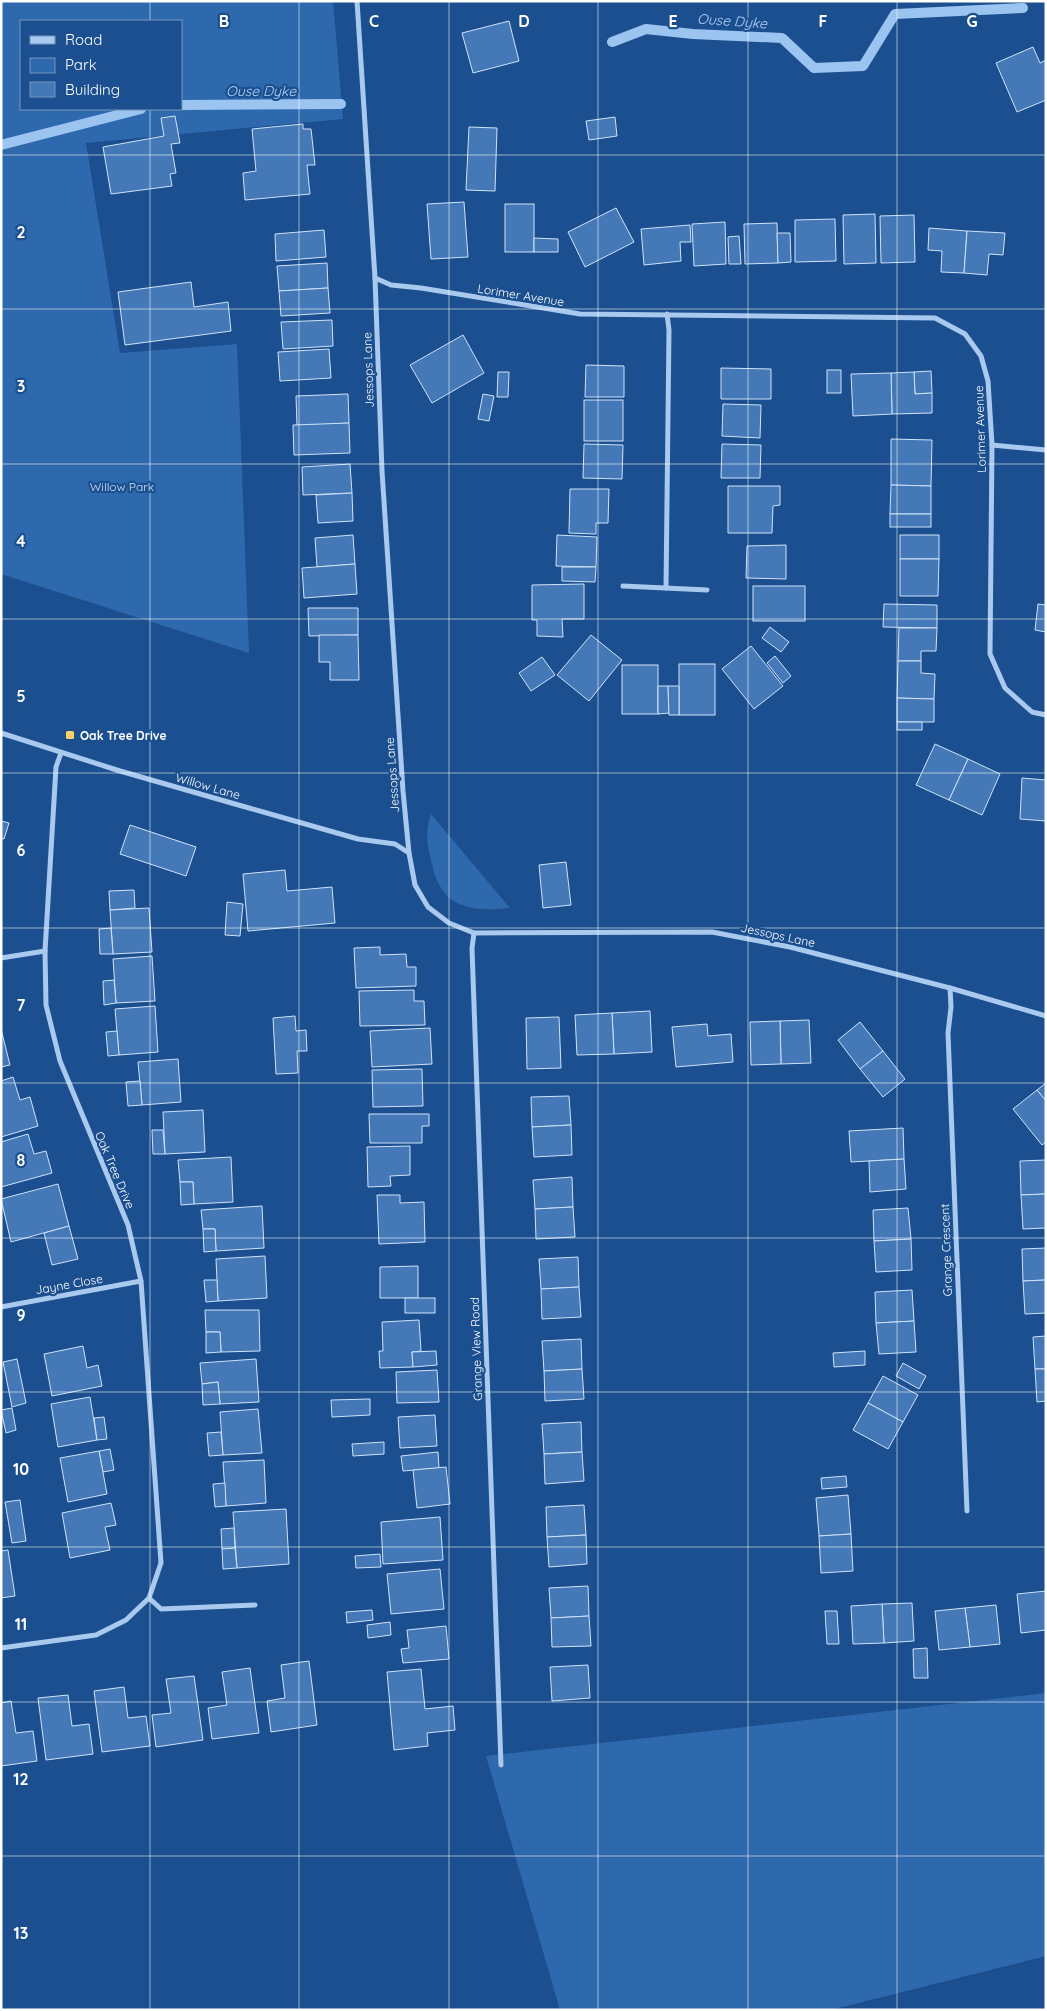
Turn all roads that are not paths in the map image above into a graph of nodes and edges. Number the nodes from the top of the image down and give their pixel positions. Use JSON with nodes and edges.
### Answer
{"nodes":[{"id":1,"x":357,"y":1,"type":"edge"},
{"id":2,"x":375,"y":278,"type":"junction"},
{"id":3,"x":667,"y":314,"type":"junction"},
{"id":4,"x":992,"y":445,"type":"junction"},
{"id":5,"x":1046,"y":450,"type":"edge"},
{"id":6,"x":623,"y":586,"type":"dead end"},
{"id":7,"x":666,"y":588,"type":"junction"},
{"id":8,"x":707,"y":590,"type":"dead end"},
{"id":9,"x":1046,"y":715,"type":"edge"},
{"id":10,"x":1,"y":733,"type":"edge"},
{"id":11,"x":61,"y":753,"type":"junction"},
{"id":12,"x":409,"y":853,"type":"junction"},
{"id":13,"x":474,"y":933,"type":"junction"},
{"id":14,"x":45,"y":951,"type":"junction"},
{"id":15,"x":1,"y":958,"type":"edge"},
{"id":16,"x":950,"y":988,"type":"junction"},
{"id":17,"x":1046,"y":1016,"type":"edge"},
{"id":18,"x":141,"y":1281,"type":"junction"},
{"id":19,"x":1,"y":1307,"type":"edge"},
{"id":20,"x":967,"y":1511,"type":"dead end"},
{"id":21,"x":149,"y":1598,"type":"junction"},
{"id":22,"x":255,"y":1605,"type":"dead end"},
{"id":23,"x":1,"y":1648,"type":"edge"},
{"id":24,"x":501,"y":1765,"type":"dead end"}],
"edges":[{"from":1,"to":2,"type":"street","name":"Jessops Lane"},
{"from":2,"to":3,"type":"street","name":"Lorimer Avenue"},
{"from":2,"to":12,"type":"street","name":"Jessops Lane"},
{"from":3,"to":4,"type":"street","name":"Lorimer Avenue"},
{"from":3,"to":7,"type":"street"},
{"from":4,"to":5,"type":"street"},
{"from":4,"to":9,"type":"street","name":"Lorimer Avenue"},
{"from":6,"to":7,"type":"street"},
{"from":7,"to":8,"type":"street"},
{"from":10,"to":11,"type":"street","name":"Willow Lane"},
{"from":11,"to":12,"type":"street","name":"Willow Lane"},
{"from":11,"to":14,"type":"street","name":"Oak Tree Drive"},
{"from":12,"to":13,"type":"street","name":"Jessops Lane"},
{"from":13,"to":16,"type":"street","name":"Jessops Lane"},
{"from":13,"to":24,"type":"street","name":"Grange View Road"},
{"from":14,"to":15,"type":"street"},
{"from":14,"to":18,"type":"street","name":"Oak Tree Drive"},
{"from":16,"to":17,"type":"street","name":"Jessops Lane"},
{"from":16,"to":20,"type":"street","name":"Grange Crescent"},
{"from":18,"to":19,"type":"street","name":"Jayne Close"},
{"from":18,"to":21,"type":"street","name":"Oak Tree Drive"},
{"from":21,"to":22,"type":"street"},
{"from":21,"to":23,"type":"street","name":"Oak Tree Drive"}]}
